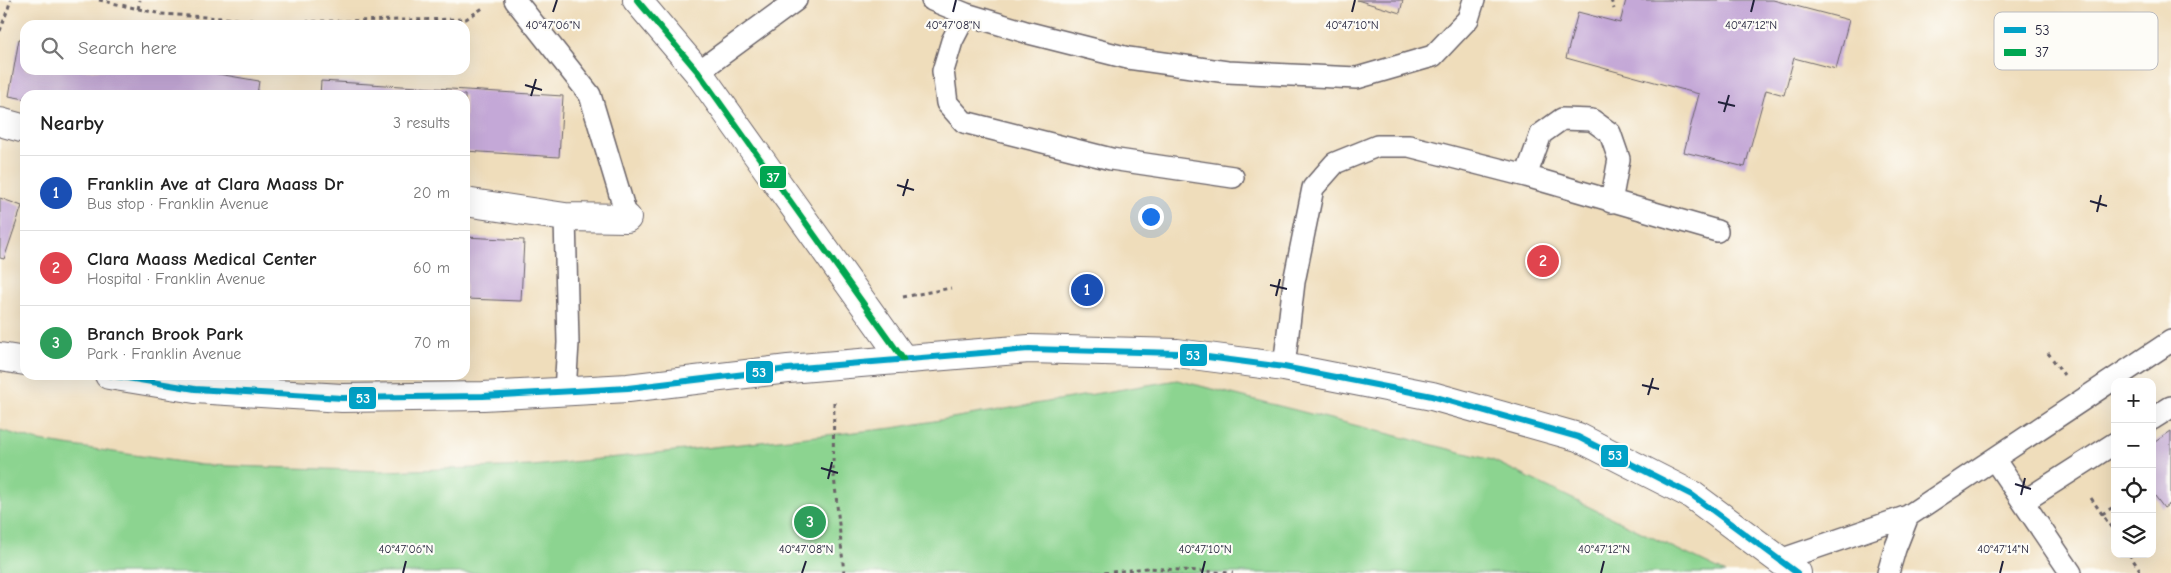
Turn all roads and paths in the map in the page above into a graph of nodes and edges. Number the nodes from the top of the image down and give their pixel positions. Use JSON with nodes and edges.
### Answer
{"nodes":[{"id":1,"x":11,"y":0,"type":"edge"},
{"id":2,"x":99,"y":0,"type":"edge"},
{"id":3,"x":140,"y":0,"type":"edge"},
{"id":4,"x":515,"y":0,"type":"edge"},
{"id":5,"x":637,"y":0,"type":"edge"},
{"id":6,"x":796,"y":0,"type":"edge"},
{"id":7,"x":932,"y":0,"type":"edge"},
{"id":8,"x":1474,"y":0,"type":"edge"},
{"id":9,"x":1612,"y":0,"type":"edge"},
{"id":10,"x":488,"y":5,"type":"dead end"},
{"id":11,"x":138,"y":9,"type":"junction"},
{"id":12,"x":1614,"y":9,"type":"dead end"},
{"id":13,"x":966,"y":14,"type":"junction"},
{"id":14,"x":250,"y":20,"type":"edge"},
{"id":15,"x":404,"y":20,"type":"edge"},
{"id":16,"x":0,"y":31,"type":"edge"},
{"id":17,"x":698,"y":72,"type":"junction"},
{"id":18,"x":0,"y":122,"type":"edge"},
{"id":19,"x":20,"y":127,"type":"edge"},
{"id":20,"x":1526,"y":176,"type":"junction"},
{"id":21,"x":1234,"y":177,"type":"dead end"},
{"id":22,"x":1611,"y":202,"type":"junction"},
{"id":23,"x":470,"y":203,"type":"edge"},
{"id":24,"x":565,"y":217,"type":"junction"},
{"id":25,"x":627,"y":218,"type":"joint"},
{"id":26,"x":1717,"y":232,"type":"dead end"},
{"id":27,"x":2171,"y":340,"type":"edge"},
{"id":28,"x":2048,"y":353,"type":"dead end"},
{"id":29,"x":0,"y":357,"type":"edge"},
{"id":30,"x":903,"y":359,"type":"junction"},
{"id":31,"x":20,"y":360,"type":"edge"},
{"id":32,"x":1284,"y":367,"type":"junction"},
{"id":33,"x":2066,"y":378,"type":"dead end"},
{"id":34,"x":139,"y":380,"type":"edge"},
{"id":35,"x":565,"y":391,"type":"junction"},
{"id":36,"x":2171,"y":407,"type":"edge"},
{"id":37,"x":2156,"y":416,"type":"edge"},
{"id":38,"x":834,"y":423,"type":"dead end"},
{"id":39,"x":2111,"y":446,"type":"edge"},
{"id":40,"x":1994,"y":459,"type":"junction"},
{"id":41,"x":2087,"y":492,"type":"dead end"},
{"id":42,"x":2023,"y":502,"type":"junction"},
{"id":43,"x":2111,"y":508,"type":"edge"},
{"id":44,"x":2102,"y":514,"type":"junction"},
{"id":45,"x":1908,"y":516,"type":"junction"},
{"id":46,"x":2111,"y":527,"type":"edge"},
{"id":47,"x":2132,"y":558,"type":"edge"},
{"id":48,"x":1788,"y":567,"type":"edge"},
{"id":49,"x":844,"y":573,"type":"edge"},
{"id":50,"x":1104,"y":573,"type":"edge"},
{"id":51,"x":1233,"y":573,"type":"edge"},
{"id":52,"x":1888,"y":573,"type":"edge"},
{"id":53,"x":2071,"y":573,"type":"edge"},
{"id":54,"x":2142,"y":573,"type":"edge"}],
"edges":[{"from":1,"to":16,"type":"path"},
{"from":2,"to":11,"type":"path"},
{"from":3,"to":11,"type":"path"},
{"from":4,"to":25,"type":"lane"},
{"from":5,"to":17,"type":"main road"},
{"from":6,"to":17,"type":"lane"},
{"from":7,"to":13,"type":"lane"},
{"from":8,"to":13,"type":"lane"},
{"from":9,"to":12,"type":"path"},
{"from":10,"to":15,"type":"path"},
{"from":11,"to":14,"type":"path"},
{"from":13,"to":21,"type":"lane"},
{"from":17,"to":30,"type":"main road"},
{"from":18,"to":19,"type":"main road"},
{"from":20,"to":22,"type":"lane"},
{"from":20,"to":22,"type":"lane"},
{"from":20,"to":32,"type":"lane"},
{"from":22,"to":26,"type":"lane"},
{"from":23,"to":24,"type":"main road"},
{"from":24,"to":25,"type":"main road"},
{"from":24,"to":35,"type":"lane"},
{"from":27,"to":40,"type":"lane"},
{"from":28,"to":33,"type":"path"},
{"from":29,"to":31,"type":"main road"},
{"from":30,"to":32,"type":"main road"},
{"from":30,"to":35,"type":"main road"},
{"from":32,"to":48,"type":"main road"},
{"from":34,"to":35,"type":"main road"},
{"from":36,"to":37,"type":"lane"},
{"from":38,"to":49,"type":"path"},
{"from":39,"to":42,"type":"lane"},
{"from":40,"to":42,"type":"lane"},
{"from":40,"to":45,"type":"lane"},
{"from":41,"to":44,"type":"path"},
{"from":42,"to":53,"type":"lane"},
{"from":43,"to":44,"type":"path"},
{"from":44,"to":46,"type":"path"},
{"from":45,"to":48,"type":"lane"},
{"from":45,"to":52,"type":"lane"},
{"from":47,"to":54,"type":"path"},
{"from":50,"to":51,"type":"path"}]}
